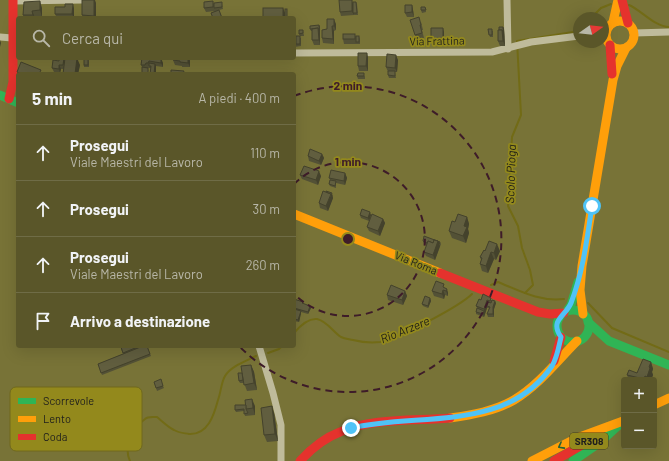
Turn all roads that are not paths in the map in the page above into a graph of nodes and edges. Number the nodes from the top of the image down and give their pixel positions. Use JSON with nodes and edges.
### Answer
{"nodes":[{"id":1,"x":13,"y":0,"type":"edge"},
{"id":2,"x":82,"y":0,"type":"edge"},
{"id":3,"x":506,"y":0,"type":"edge"},
{"id":4,"x":618,"y":0,"type":"edge"},
{"id":5,"x":622,"y":0,"type":"edge"},
{"id":6,"x":613,"y":22,"type":"junction"},
{"id":7,"x":628,"y":23,"type":"junction"},
{"id":8,"x":609,"y":27,"type":"edge"},
{"id":9,"x":669,"y":32,"type":"edge"},
{"id":10,"x":634,"y":33,"type":"junction"},
{"id":11,"x":0,"y":37,"type":"edge"},
{"id":12,"x":573,"y":37,"type":"edge"},
{"id":13,"x":12,"y":38,"type":"junction"},
{"id":14,"x":610,"y":45,"type":"joint"},
{"id":15,"x":514,"y":46,"type":"junction"},
{"id":16,"x":626,"y":48,"type":"junction"},
{"id":17,"x":296,"y":53,"type":"edge"},
{"id":18,"x":15,"y":55,"type":"edge"},
{"id":19,"x":612,"y":80,"type":"junction"},
{"id":20,"x":0,"y":95,"type":"edge"},
{"id":21,"x":14,"y":101,"type":"edge"},
{"id":22,"x":296,"y":215,"type":"edge"},
{"id":23,"x":581,"y":275,"type":"junction"},
{"id":24,"x":538,"y":312,"type":"junction"},
{"id":25,"x":565,"y":312,"type":"junction"},
{"id":26,"x":586,"y":318,"type":"junction"},
{"id":27,"x":557,"y":328,"type":"junction"},
{"id":28,"x":561,"y":337,"type":"junction"},
{"id":29,"x":580,"y":339,"type":"junction"},
{"id":30,"x":609,"y":340,"type":"junction"},
{"id":31,"x":260,"y":348,"type":"edge"},
{"id":32,"x":552,"y":365,"type":"junction"},
{"id":33,"x":669,"y":365,"type":"edge"},
{"id":34,"x":669,"y":398,"type":"edge"},
{"id":35,"x":657,"y":403,"type":"edge"},
{"id":36,"x":621,"y":422,"type":"edge"},
{"id":37,"x":621,"y":423,"type":"edge"},
{"id":38,"x":621,"y":424,"type":"edge"},
{"id":39,"x":281,"y":461,"type":"edge"},
{"id":40,"x":300,"y":461,"type":"edge"},
{"id":41,"x":532,"y":461,"type":"edge"},
{"id":42,"x":554,"y":461,"type":"edge"},
{"id":43,"x":573,"y":461,"type":"edge"}],
"edges":[{"from":1,"to":2,"type":"street"},
{"from":1,"to":13,"type":"main road"},
{"from":3,"to":15,"type":"street"},
{"from":4,"to":6,"type":"main road"},
{"from":5,"to":7,"type":"main road"},
{"from":6,"to":7,"type":"main road"},
{"from":6,"to":8,"type":"main road"},
{"from":7,"to":10,"type":"main road"},
{"from":9,"to":10,"type":"street"},
{"from":10,"to":16,"type":"main road"},
{"from":11,"to":13,"type":"street"},
{"from":12,"to":15,"type":"street","name":"Via Frattina"},
{"from":13,"to":18,"type":"main road"},
{"from":14,"to":16,"type":"main road"},
{"from":14,"to":19,"type":"main road"},
{"from":15,"to":17,"type":"street","name":"Via Frattina"},
{"from":16,"to":19,"type":"main road"},
{"from":18,"to":21,"type":"main road"},
{"from":19,"to":23,"type":"main road"},
{"from":20,"to":21,"type":"main road"},
{"from":22,"to":24,"type":"main road","name":"Via Roma"},
{"from":23,"to":25,"type":"main road"},
{"from":23,"to":26,"type":"main road"},
{"from":24,"to":25,"type":"main road","name":"Via Roma"},
{"from":24,"to":27,"type":"main road","name":"Via Roma"},
{"from":25,"to":26,"type":"main road"},
{"from":25,"to":27,"type":"main road"},
{"from":26,"to":29,"type":"main road"},
{"from":26,"to":30,"type":"main road"},
{"from":27,"to":28,"type":"main road"},
{"from":28,"to":29,"type":"main road"},
{"from":28,"to":32,"type":"main road"},
{"from":29,"to":30,"type":"main road"},
{"from":29,"to":32,"type":"main road"},
{"from":30,"to":33,"type":"main road"},
{"from":31,"to":39,"type":"street"},
{"from":32,"to":40,"type":"main road"},
{"from":34,"to":35,"type":"main road"},
{"from":36,"to":41,"type":"main road","one_way":true},
{"from":37,"to":42,"type":"main road","number":"SR308"},
{"from":38,"to":43,"type":"main road"}]}
